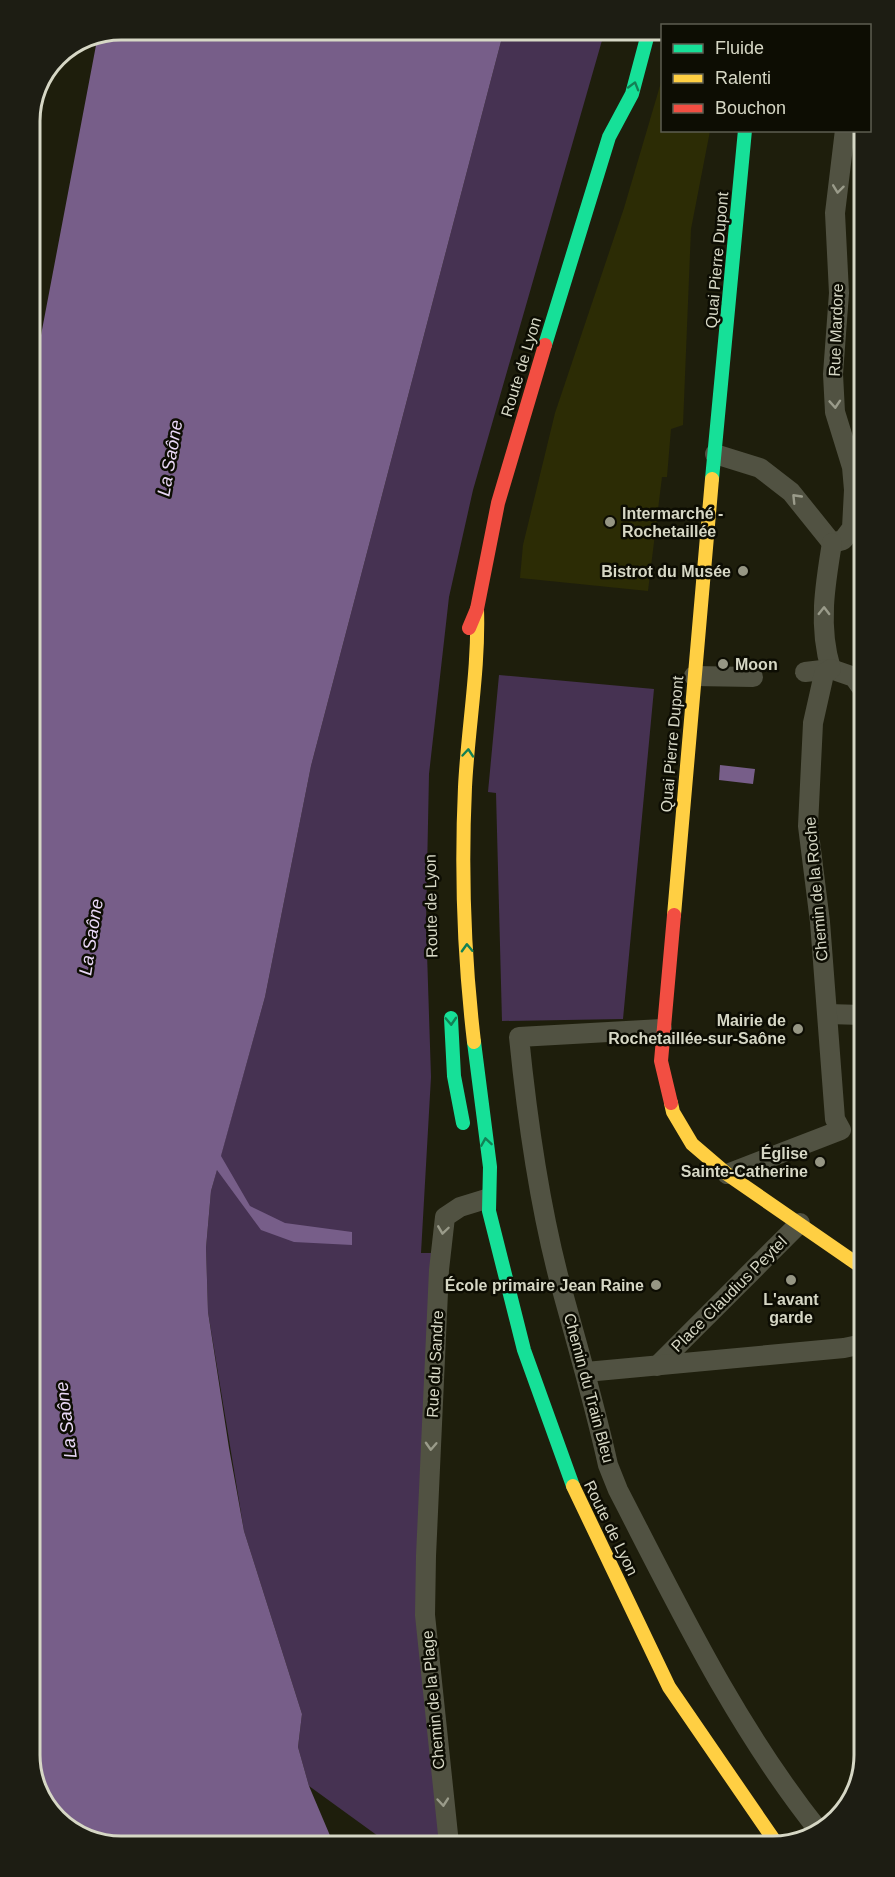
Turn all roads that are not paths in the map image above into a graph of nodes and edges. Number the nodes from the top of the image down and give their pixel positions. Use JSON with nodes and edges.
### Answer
{"nodes":[{"id":1,"x":646,"y":41,"type":"edge"},
{"id":2,"x":610,"y":102,"type":"dead end"},
{"id":3,"x":745,"y":132,"type":"edge"},
{"id":4,"x":845,"y":132,"type":"edge"},
{"id":5,"x":609,"y":137,"type":"junction"},
{"id":6,"x":715,"y":454,"type":"junction"},
{"id":7,"x":832,"y":543,"type":"junction"},
{"id":8,"x":477,"y":609,"type":"junction"},
{"id":9,"x":461,"y":647,"type":"dead end"},
{"id":10,"x":831,"y":669,"type":"junction"},
{"id":11,"x":805,"y":672,"type":"dead end"},
{"id":12,"x":694,"y":676,"type":"junction"},
{"id":13,"x":753,"y":677,"type":"dead end"},
{"id":14,"x":854,"y":678,"type":"edge"},
{"id":15,"x":450,"y":1004,"type":"dead end"},
{"id":16,"x":828,"y":1014,"type":"junction"},
{"id":17,"x":854,"y":1015,"type":"edge"},
{"id":18,"x":662,"y":1029,"type":"junction"},
{"id":19,"x":464,"y":1133,"type":"dead end"},
{"id":20,"x":727,"y":1174,"type":"junction"},
{"id":21,"x":480,"y":1193,"type":"junction"},
{"id":22,"x":800,"y":1222,"type":"junction"},
{"id":23,"x":854,"y":1261,"type":"edge"},
{"id":24,"x":854,"y":1346,"type":"edge"},
{"id":25,"x":657,"y":1366,"type":"junction"},
{"id":26,"x":586,"y":1372,"type":"junction"},
{"id":27,"x":426,"y":1556,"type":"joint"},
{"id":28,"x":814,"y":1826,"type":"edge"},
{"id":29,"x":448,"y":1836,"type":"edge"},
{"id":30,"x":771,"y":1836,"type":"edge"}],
"edges":[{"from":5,"to":1,"type":"main road","name":"Route de Lyon","one_way":true},
{"from":2,"to":5,"type":"main road","name":"Route de Lyon"},
{"from":3,"to":6,"type":"main road","name":"Quai Pierre Dupont"},
{"from":4,"to":7,"type":"street","name":"Rue Mardore","one_way":true},
{"from":5,"to":8,"type":"main road","name":"Route de Lyon"},
{"from":7,"to":6,"type":"street","one_way":true},
{"from":6,"to":12,"type":"main road","name":"Quai Pierre Dupont"},
{"from":10,"to":7,"type":"street","one_way":true},
{"from":8,"to":9,"type":"main road","name":"Route de Lyon"},
{"from":21,"to":8,"type":"main road","name":"Route de Lyon","one_way":true},
{"from":10,"to":11,"type":"street"},
{"from":10,"to":14,"type":"street"},
{"from":10,"to":16,"type":"street","name":"Chemin de la Roche"},
{"from":12,"to":13,"type":"street"},
{"from":12,"to":18,"type":"main road","name":"Quai Pierre Dupont"},
{"from":15,"to":19,"type":"main road","one_way":true},
{"from":16,"to":17,"type":"street"},
{"from":16,"to":20,"type":"street","name":"Chemin de la Roche"},
{"from":18,"to":20,"type":"main road","name":"Quai Pierre Dupont"},
{"from":18,"to":26,"type":"street","name":"Chemin du Train Bleu"},
{"from":20,"to":22,"type":"main road","name":"Quai Pierre Dupont"},
{"from":21,"to":27,"type":"street","name":"Rue du Sandre","one_way":true},
{"from":21,"to":30,"type":"main road","name":"Route de Lyon"},
{"from":22,"to":23,"type":"main road","name":"Quai Pierre Dupont"},
{"from":22,"to":25,"type":"street","name":"Place Claudius Peytel"},
{"from":24,"to":25,"type":"street"},
{"from":25,"to":26,"type":"street"},
{"from":26,"to":28,"type":"street","name":"Chemin du Train Bleu"},
{"from":27,"to":29,"type":"street","name":"Chemin de la Plage","one_way":true}]}
